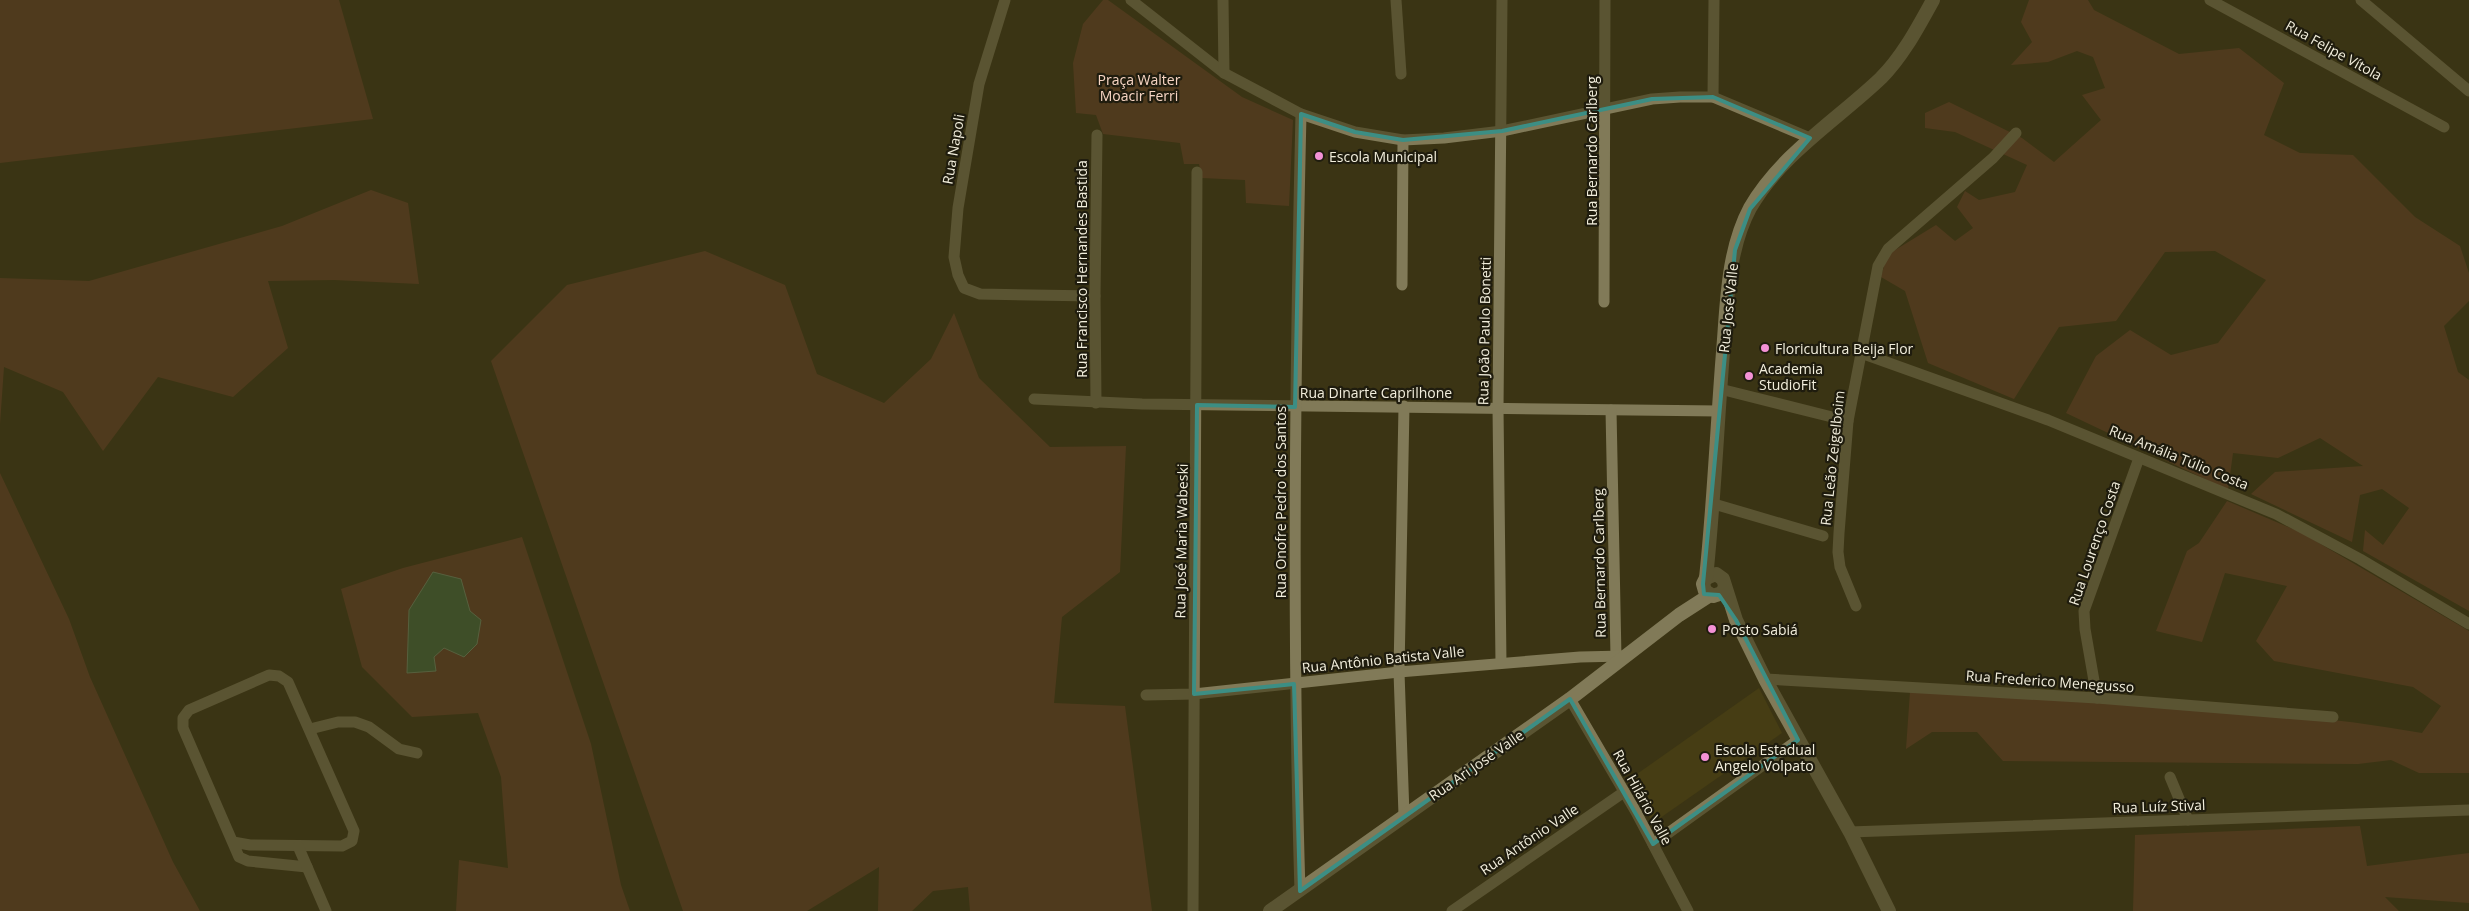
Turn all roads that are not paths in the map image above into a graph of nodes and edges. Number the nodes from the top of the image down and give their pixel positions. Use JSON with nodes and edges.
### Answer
{"nodes":[{"id":1,"x":1006,"y":0,"type":"edge"},
{"id":2,"x":1131,"y":0,"type":"edge"},
{"id":3,"x":1223,"y":0,"type":"edge"},
{"id":4,"x":1396,"y":0,"type":"edge"},
{"id":5,"x":1502,"y":0,"type":"edge"},
{"id":6,"x":1605,"y":0,"type":"edge"},
{"id":7,"x":1714,"y":0,"type":"edge"},
{"id":8,"x":1933,"y":0,"type":"edge"},
{"id":9,"x":2210,"y":0,"type":"edge"},
{"id":10,"x":2361,"y":0,"type":"edge"},
{"id":11,"x":1224,"y":73,"type":"junction"},
{"id":12,"x":1401,"y":74,"type":"dead end"},
{"id":13,"x":2469,"y":91,"type":"edge"},
{"id":14,"x":1712,"y":97,"type":"junction"},
{"id":15,"x":1606,"y":108,"type":"junction"},
{"id":16,"x":1301,"y":114,"type":"junction"},
{"id":17,"x":2444,"y":127,"type":"dead end"},
{"id":18,"x":1502,"y":131,"type":"junction"},
{"id":19,"x":2016,"y":133,"type":"dead end"},
{"id":20,"x":1097,"y":136,"type":"dead end"},
{"id":21,"x":1810,"y":138,"type":"junction"},
{"id":22,"x":1403,"y":140,"type":"junction"},
{"id":23,"x":1197,"y":172,"type":"dead end"},
{"id":24,"x":1402,"y":285,"type":"dead end"},
{"id":25,"x":1095,"y":296,"type":"junction"},
{"id":26,"x":1604,"y":302,"type":"dead end"},
{"id":27,"x":1861,"y":354,"type":"junction"},
{"id":28,"x":1720,"y":389,"type":"junction"},
{"id":29,"x":1034,"y":399,"type":"dead end"},
{"id":30,"x":1096,"y":402,"type":"junction"},
{"id":31,"x":1197,"y":405,"type":"junction"},
{"id":32,"x":1404,"y":406,"type":"junction"},
{"id":33,"x":1295,"y":407,"type":"junction"},
{"id":34,"x":1498,"y":408,"type":"junction"},
{"id":35,"x":1611,"y":410,"type":"junction"},
{"id":36,"x":1718,"y":411,"type":"junction"},
{"id":37,"x":1848,"y":421,"type":"junction"},
{"id":38,"x":2139,"y":458,"type":"junction"},
{"id":39,"x":1714,"y":504,"type":"junction"},
{"id":40,"x":1824,"y":536,"type":"dead end"},
{"id":41,"x":1713,"y":586,"type":"junction"},
{"id":42,"x":1856,"y":606,"type":"dead end"},
{"id":43,"x":2469,"y":624,"type":"edge"},
{"id":44,"x":1620,"y":657,"type":"junction"},
{"id":45,"x":1501,"y":663,"type":"junction"},
{"id":46,"x":1399,"y":672,"type":"junction"},
{"id":47,"x":1765,"y":678,"type":"junction"},
{"id":48,"x":1294,"y":684,"type":"junction"},
{"id":49,"x":1194,"y":694,"type":"junction"},
{"id":50,"x":1146,"y":695,"type":"dead end"},
{"id":51,"x":2097,"y":698,"type":"junction"},
{"id":52,"x":1570,"y":699,"type":"junction"},
{"id":53,"x":2333,"y":718,"type":"dead end"},
{"id":54,"x":310,"y":729,"type":"junction"},
{"id":55,"x":1798,"y":740,"type":"junction"},
{"id":56,"x":417,"y":753,"type":"dead end"},
{"id":57,"x":2170,"y":777,"type":"dead end"},
{"id":58,"x":1624,"y":792,"type":"junction"},
{"id":59,"x":2469,"y":810,"type":"edge"},
{"id":60,"x":1404,"y":815,"type":"junction"},
{"id":61,"x":2188,"y":820,"type":"junction"},
{"id":62,"x":1850,"y":832,"type":"junction"},
{"id":63,"x":233,"y":842,"type":"junction"},
{"id":64,"x":1653,"y":844,"type":"junction"},
{"id":65,"x":298,"y":846,"type":"junction"},
{"id":66,"x":307,"y":867,"type":"junction"},
{"id":67,"x":1300,"y":891,"type":"junction"},
{"id":68,"x":326,"y":911,"type":"edge"},
{"id":69,"x":1193,"y":911,"type":"edge"},
{"id":70,"x":1270,"y":911,"type":"edge"},
{"id":71,"x":1452,"y":911,"type":"edge"},
{"id":72,"x":1688,"y":911,"type":"edge"},
{"id":73,"x":1889,"y":911,"type":"edge"}],
"edges":[{"from":1,"to":25,"type":"street","name":"Rua Napoli"},
{"from":2,"to":11,"type":"street"},
{"from":3,"to":11,"type":"street"},
{"from":4,"to":12,"type":"street"},
{"from":5,"to":18,"type":"street","name":"Rua João Paulo Bonetti"},
{"from":6,"to":15,"type":"street","name":"Rua Bernardo Carlberg"},
{"from":7,"to":14,"type":"street"},
{"from":8,"to":21,"type":"street","name":"Rua José Valle"},
{"from":9,"to":17,"type":"street","name":"Rua Felipe Vítola"},
{"from":10,"to":13,"type":"street"},
{"from":11,"to":16,"type":"street"},
{"from":14,"to":15,"type":"street"},
{"from":14,"to":21,"type":"street"},
{"from":15,"to":18,"type":"street"},
{"from":15,"to":26,"type":"street","name":"Rua Bernardo Carlberg"},
{"from":16,"to":22,"type":"street"},
{"from":16,"to":33,"type":"street","name":"Rua Onofre Pedro dos Santos"},
{"from":18,"to":22,"type":"street"},
{"from":18,"to":34,"type":"street","name":"Rua João Paulo Bonetti"},
{"from":19,"to":27,"type":"street","name":"Rua Leão Zeigelboim"},
{"from":20,"to":25,"type":"street","name":"Rua Francisco Hernandes Bastida"},
{"from":21,"to":28,"type":"street","name":"Rua José Valle"},
{"from":22,"to":24,"type":"street"},
{"from":23,"to":31,"type":"street","name":"Rua José Maria Wabeski"},
{"from":25,"to":30,"type":"street","name":"Rua Francisco Hernandes Bastida"},
{"from":27,"to":37,"type":"street","name":"Rua Leão Zeigelboim"},
{"from":27,"to":38,"type":"street","name":"Rua Amália Túlio Costa"},
{"from":28,"to":36,"type":"street","name":"Rua José Valle"},
{"from":28,"to":37,"type":"street"},
{"from":29,"to":30,"type":"street","name":"Rua Dinarte Caprilhone"},
{"from":30,"to":31,"type":"street","name":"Rua Dinarte Caprilhone"},
{"from":31,"to":33,"type":"street","name":"Rua Dinarte Caprilhone"},
{"from":31,"to":49,"type":"street","name":"Rua José Maria Wabeski"},
{"from":32,"to":33,"type":"street","name":"Rua Dinarte Caprilhone"},
{"from":32,"to":34,"type":"street","name":"Rua Dinarte Caprilhone"},
{"from":32,"to":46,"type":"street"},
{"from":33,"to":48,"type":"street","name":"Rua Onofre Pedro dos Santos"},
{"from":34,"to":35,"type":"street","name":"Rua Dinarte Caprilhone"},
{"from":34,"to":45,"type":"street","name":"Rua João Paulo Bonetti"},
{"from":35,"to":36,"type":"street","name":"Rua Dinarte Caprilhone"},
{"from":35,"to":44,"type":"street","name":"Rua Bernardo Carlberg"},
{"from":36,"to":39,"type":"street","name":"Rua José Valle"},
{"from":37,"to":42,"type":"street","name":"Rua Leão Zeigelboim"},
{"from":38,"to":43,"type":"street","name":"Rua Amália Túlio Costa"},
{"from":38,"to":51,"type":"street","name":"Rua Lourenço Costa"},
{"from":39,"to":40,"type":"street"},
{"from":39,"to":41,"type":"street","name":"Rua José Valle"},
{"from":41,"to":44,"type":"street","name":"Rua Ari José Valle"},
{"from":41,"to":47,"type":"street","name":"Rua José Valle"},
{"from":44,"to":45,"type":"street","name":"Rua Antônio Batista Valle"},
{"from":44,"to":52,"type":"street","name":"Rua Ari José Valle"},
{"from":45,"to":46,"type":"street","name":"Rua Antônio Batista Valle"},
{"from":46,"to":48,"type":"street","name":"Rua Antônio Batista Valle"},
{"from":46,"to":60,"type":"street"},
{"from":47,"to":51,"type":"street","name":"Rua Frederico Menegusso"},
{"from":47,"to":55,"type":"street","name":"Rua José Valle"},
{"from":48,"to":49,"type":"street","name":"Rua Antônio Batista Valle"},
{"from":48,"to":67,"type":"street","name":"Rua Onofre Pedro dos Santos"},
{"from":49,"to":50,"type":"street","name":"Rua Antônio Batista Valle"},
{"from":49,"to":69,"type":"street","name":"Rua José Maria Wabeski"},
{"from":51,"to":53,"type":"street","name":"Rua Frederico Menegusso"},
{"from":52,"to":58,"type":"street","name":"Rua Hilário Valle"},
{"from":52,"to":60,"type":"street","name":"Rua Ari José Valle"},
{"from":54,"to":56,"type":"street"},
{"from":54,"to":63,"type":"street"},
{"from":54,"to":65,"type":"street"},
{"from":55,"to":62,"type":"street","name":"Rua José Valle"},
{"from":55,"to":64,"type":"street"},
{"from":57,"to":61,"type":"street"},
{"from":58,"to":64,"type":"street","name":"Rua Hilário Valle"},
{"from":58,"to":71,"type":"street","name":"Rua Antônio Valle"},
{"from":59,"to":61,"type":"street","name":"Rua Luíz Stival"},
{"from":60,"to":67,"type":"street","name":"Rua Ari José Valle"},
{"from":61,"to":62,"type":"street","name":"Rua Luíz Stival"},
{"from":62,"to":73,"type":"street","name":"Rua José Valle"},
{"from":63,"to":65,"type":"street"},
{"from":63,"to":66,"type":"street"},
{"from":64,"to":72,"type":"street","name":"Rua Hilário Valle"},
{"from":65,"to":66,"type":"street"},
{"from":66,"to":68,"type":"street"},
{"from":67,"to":70,"type":"street","name":"Rua Ari José Valle"}]}
